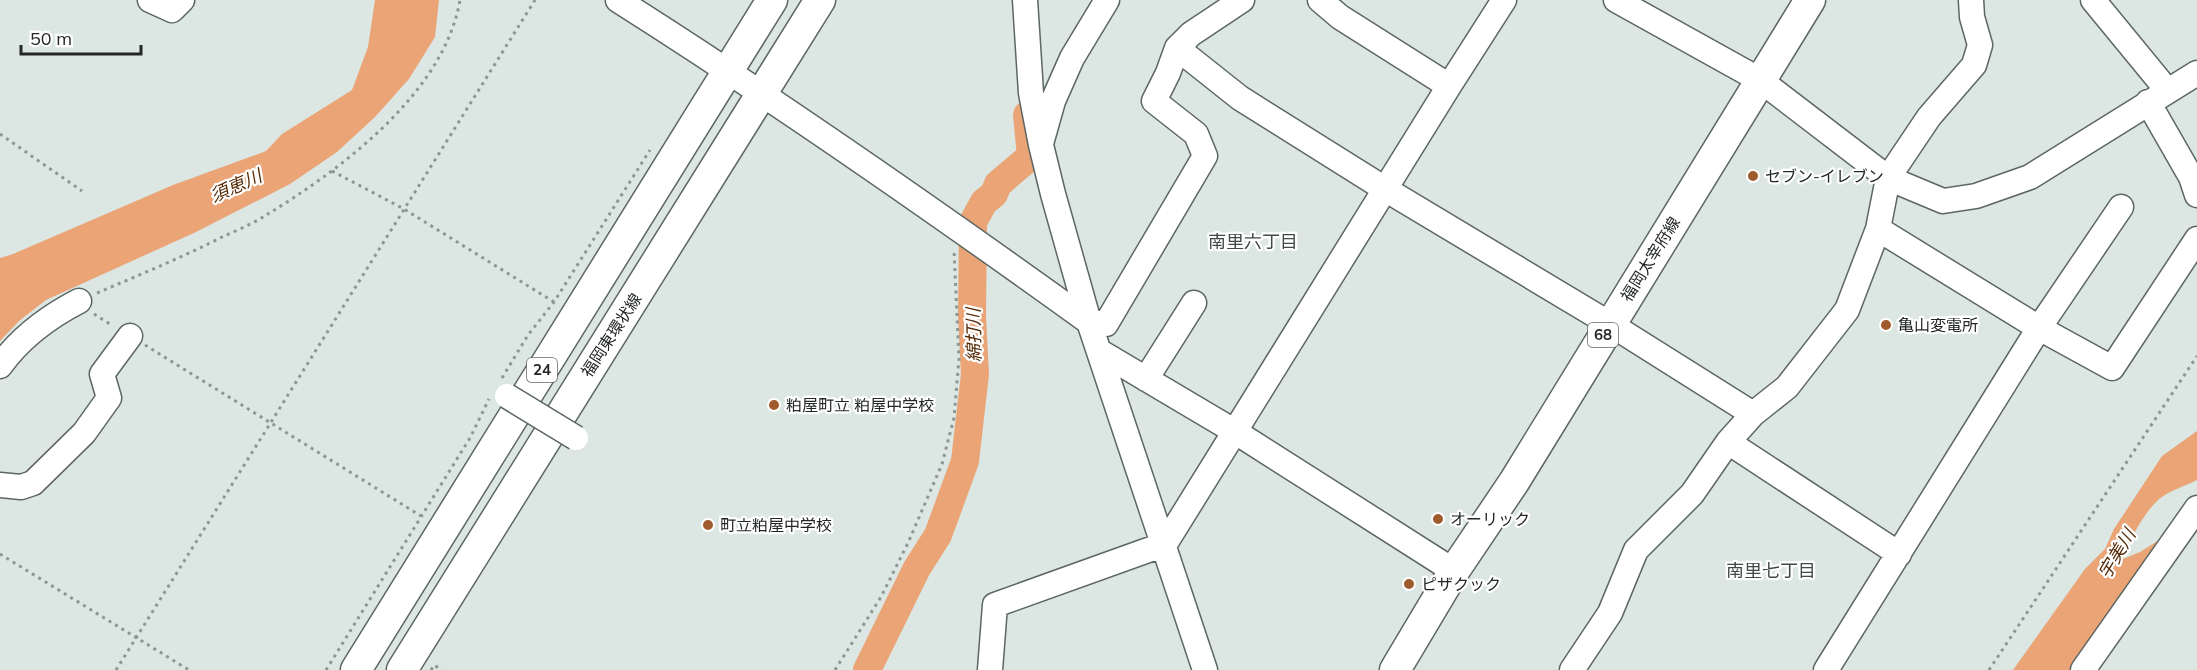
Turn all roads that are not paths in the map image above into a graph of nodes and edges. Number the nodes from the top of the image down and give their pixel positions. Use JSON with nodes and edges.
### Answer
{"nodes":[{"id":1,"x":150,"y":0,"type":"edge"},
{"id":2,"x":182,"y":0,"type":"edge"},
{"id":3,"x":618,"y":0,"type":"edge"},
{"id":4,"x":772,"y":0,"type":"edge"},
{"id":5,"x":820,"y":0,"type":"edge"},
{"id":6,"x":1025,"y":0,"type":"edge"},
{"id":7,"x":1107,"y":0,"type":"edge"},
{"id":8,"x":1242,"y":0,"type":"edge"},
{"id":9,"x":1320,"y":0,"type":"edge"},
{"id":10,"x":1504,"y":0,"type":"edge"},
{"id":11,"x":1616,"y":0,"type":"edge"},
{"id":12,"x":1810,"y":0,"type":"edge"},
{"id":13,"x":1971,"y":0,"type":"edge"},
{"id":14,"x":2093,"y":0,"type":"edge"},
{"id":15,"x":1177,"y":48,"type":"junction"},
{"id":16,"x":728,"y":70,"type":"junction"},
{"id":17,"x":2197,"y":74,"type":"edge"},
{"id":18,"x":1760,"y":80,"type":"junction"},
{"id":19,"x":1449,"y":86,"type":"junction"},
{"id":20,"x":761,"y":94,"type":"junction"},
{"id":21,"x":2158,"y":96,"type":"junction"},
{"id":22,"x":1041,"y":145,"type":"junction"},
{"id":23,"x":1888,"y":178,"type":"junction"},
{"id":24,"x":1385,"y":189,"type":"junction"},
{"id":25,"x":2197,"y":195,"type":"edge"},
{"id":26,"x":2121,"y":207,"type":"dead end"},
{"id":27,"x":1878,"y":229,"type":"junction"},
{"id":28,"x":2197,"y":238,"type":"edge"},
{"id":29,"x":78,"y":301,"type":"road end"},
{"id":30,"x":1194,"y":303,"type":"dead end"},
{"id":31,"x":1089,"y":322,"type":"junction"},
{"id":32,"x":1610,"y":324,"type":"junction"},
{"id":33,"x":2039,"y":328,"type":"junction"},
{"id":34,"x":130,"y":336,"type":"road end"},
{"id":35,"x":1099,"y":351,"type":"junction"},
{"id":36,"x":0,"y":366,"type":"edge"},
{"id":37,"x":1146,"y":379,"type":"junction"},
{"id":38,"x":507,"y":396,"type":"dead end"},
{"id":39,"x":1753,"y":414,"type":"junction"},
{"id":40,"x":1234,"y":431,"type":"junction"},
{"id":41,"x":576,"y":438,"type":"dead end"},
{"id":42,"x":1728,"y":442,"type":"junction"},
{"id":43,"x":0,"y":485,"type":"edge"},
{"id":44,"x":2197,"y":507,"type":"edge"},
{"id":45,"x":1164,"y":544,"type":"junction"},
{"id":46,"x":1899,"y":554,"type":"junction"},
{"id":47,"x":1454,"y":571,"type":"junction"},
{"id":48,"x":1578,"y":662,"type":"edge"},
{"id":49,"x":356,"y":670,"type":"edge"},
{"id":50,"x":402,"y":670,"type":"edge"},
{"id":51,"x":990,"y":670,"type":"edge"},
{"id":52,"x":1205,"y":670,"type":"edge"},
{"id":53,"x":1395,"y":670,"type":"edge"},
{"id":54,"x":1826,"y":670,"type":"edge"},
{"id":55,"x":2083,"y":670,"type":"edge"}],
"edges":[{"from":1,"to":2,"type":"street"},
{"from":3,"to":16,"type":"street"},
{"from":4,"to":16,"type":"main road","number":"24"},
{"from":5,"to":20,"type":"main road","name":"福岡東環状線","number":"24"},
{"from":6,"to":22,"type":"street"},
{"from":7,"to":22,"type":"street"},
{"from":8,"to":15,"type":"street"},
{"from":9,"to":19,"type":"street"},
{"from":10,"to":19,"type":"street"},
{"from":11,"to":18,"type":"street"},
{"from":12,"to":18,"type":"main road","name":"福岡太宰府線","number":"68"},
{"from":13,"to":23,"type":"street"},
{"from":14,"to":21,"type":"street"},
{"from":15,"to":24,"type":"street"},
{"from":15,"to":31,"type":"street"},
{"from":16,"to":20,"type":"street"},
{"from":16,"to":49,"type":"main road","number":"24"},
{"from":17,"to":21,"type":"street"},
{"from":18,"to":23,"type":"street"},
{"from":18,"to":32,"type":"main road","name":"福岡太宰府線","number":"68"},
{"from":19,"to":24,"type":"street"},
{"from":20,"to":31,"type":"street"},
{"from":20,"to":50,"type":"main road","name":"福岡東環状線","number":"24"},
{"from":21,"to":23,"type":"street"},
{"from":21,"to":25,"type":"street"},
{"from":22,"to":31,"type":"street"},
{"from":23,"to":27,"type":"street"},
{"from":24,"to":32,"type":"street"},
{"from":24,"to":40,"type":"street"},
{"from":26,"to":33,"type":"street"},
{"from":27,"to":33,"type":"street"},
{"from":27,"to":39,"type":"street"},
{"from":28,"to":33,"type":"street"},
{"from":29,"to":36,"type":"street"},
{"from":30,"to":37,"type":"street"},
{"from":31,"to":35,"type":"street"},
{"from":32,"to":39,"type":"street"},
{"from":32,"to":47,"type":"main road","name":"福岡太宰府線","number":"68"},
{"from":33,"to":46,"type":"street"},
{"from":34,"to":43,"type":"street"},
{"from":35,"to":37,"type":"street"},
{"from":35,"to":45,"type":"street"},
{"from":37,"to":40,"type":"street"},
{"from":38,"to":41,"type":"street","bridge":true},
{"from":39,"to":42,"type":"street"},
{"from":40,"to":45,"type":"street"},
{"from":40,"to":47,"type":"street"},
{"from":42,"to":46,"type":"street"},
{"from":42,"to":48,"type":"street"},
{"from":44,"to":55,"type":"street"},
{"from":45,"to":51,"type":"street"},
{"from":45,"to":52,"type":"street"},
{"from":46,"to":54,"type":"street"},
{"from":47,"to":53,"type":"main road","name":"福岡太宰府線","number":"68"}]}
